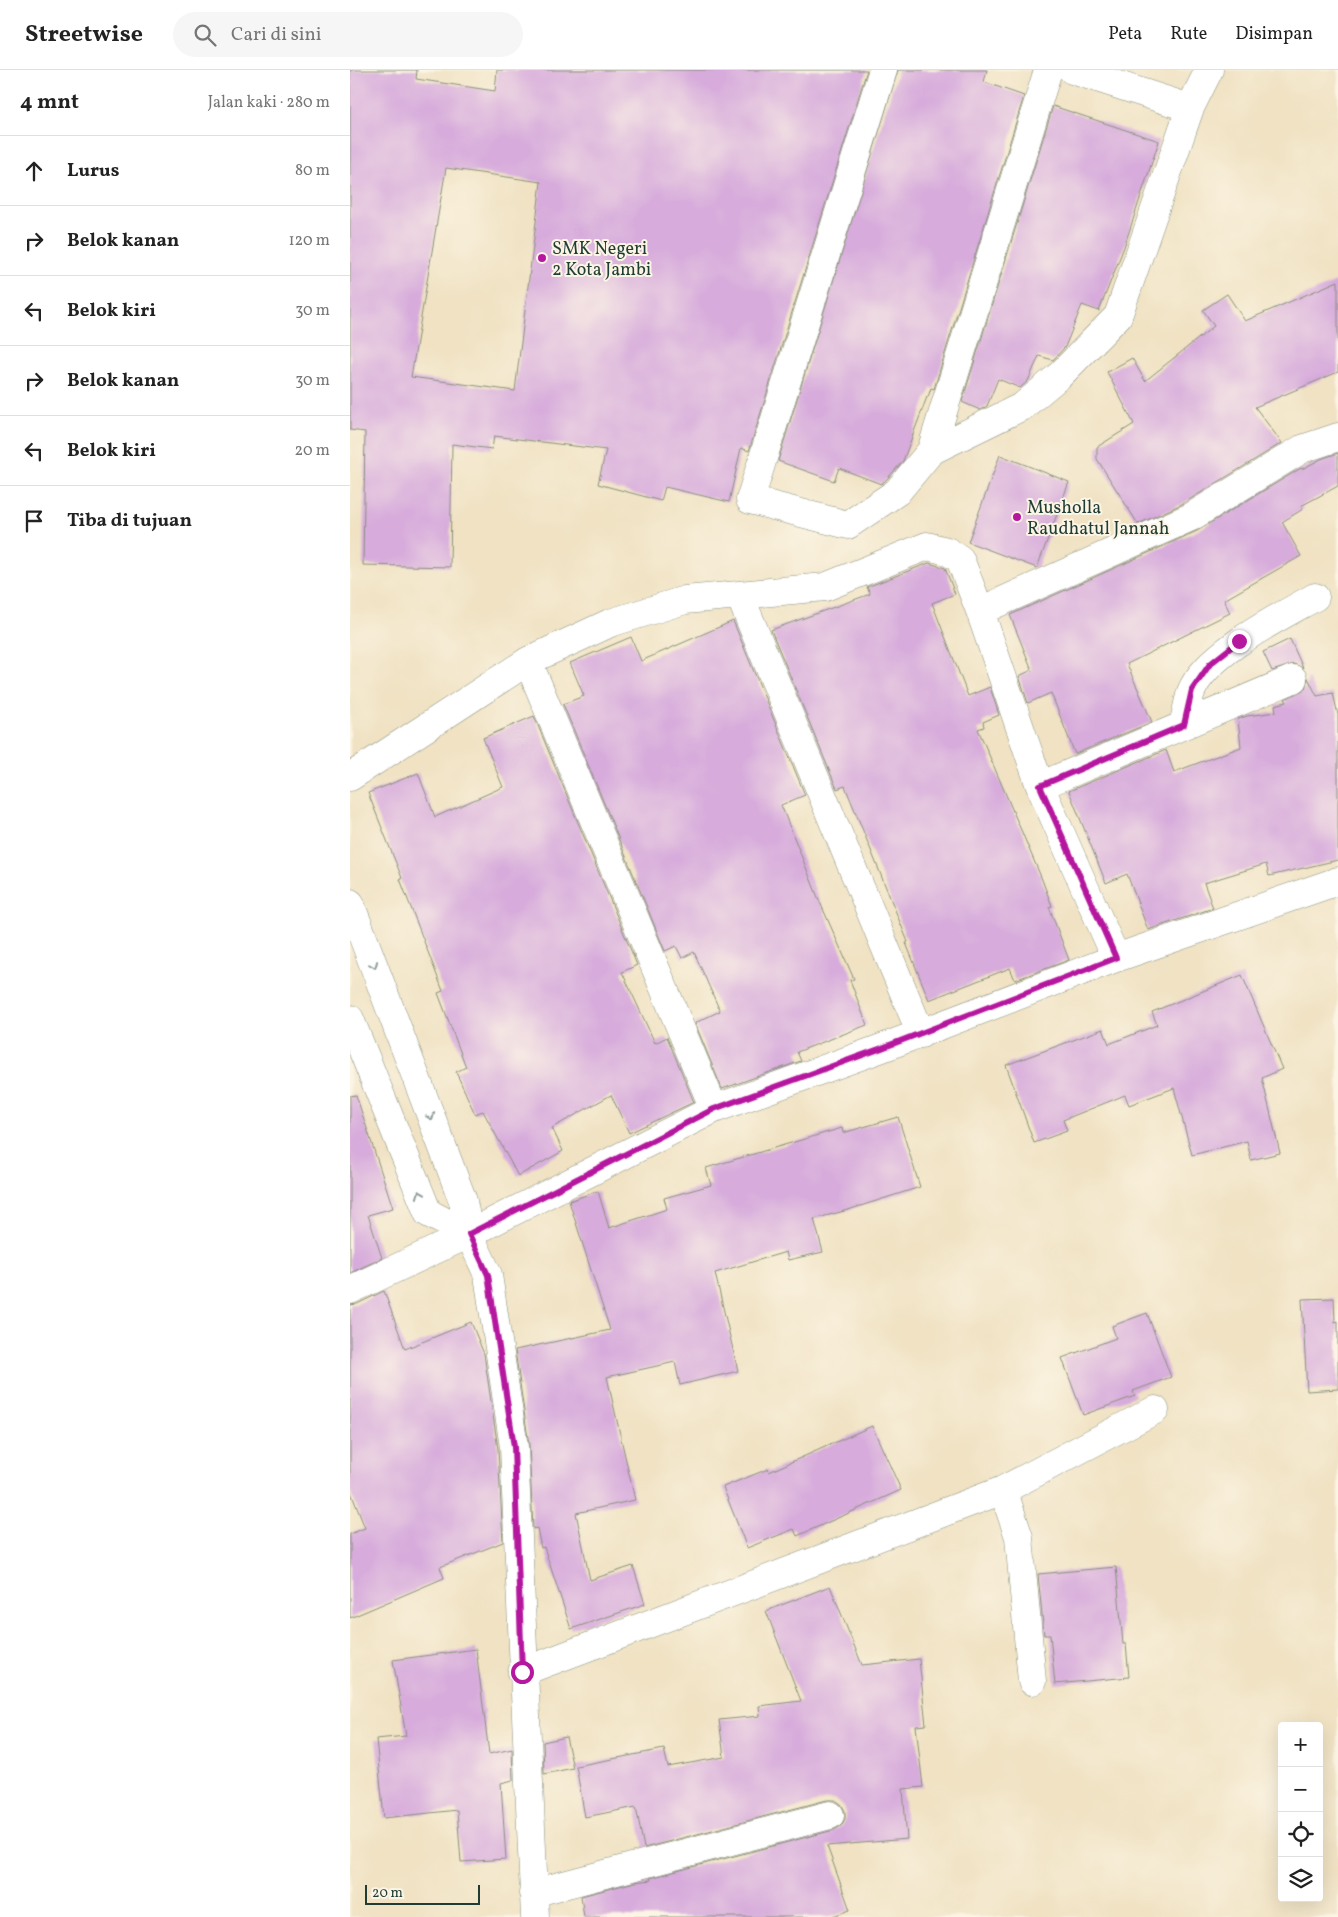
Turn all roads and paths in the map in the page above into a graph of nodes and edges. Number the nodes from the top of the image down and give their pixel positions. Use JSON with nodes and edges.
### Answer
{"nodes":[{"id":1,"x":883,"y":70,"type":"edge"},
{"id":2,"x":1048,"y":70,"type":"edge"},
{"id":3,"x":1072,"y":70,"type":"edge"},
{"id":4,"x":1209,"y":70,"type":"edge"},
{"id":5,"x":1190,"y":108,"type":"junction"},
{"id":6,"x":1338,"y":437,"type":"edge"},
{"id":7,"x":932,"y":451,"type":"junction"},
{"id":8,"x":740,"y":596,"type":"junction"},
{"id":9,"x":1316,"y":597,"type":"dead end"},
{"id":10,"x":980,"y":610,"type":"junction"},
{"id":11,"x":528,"y":661,"type":"junction"},
{"id":12,"x":1293,"y":679,"type":"dead end"},
{"id":13,"x":1184,"y":725,"type":"junction"},
{"id":14,"x":350,"y":777,"type":"edge"},
{"id":15,"x":1040,"y":786,"type":"junction"},
{"id":16,"x":1338,"y":881,"type":"edge"},
{"id":17,"x":350,"y":904,"type":"edge"},
{"id":18,"x":1116,"y":958,"type":"junction"},
{"id":19,"x":350,"y":1019,"type":"edge"},
{"id":20,"x":921,"y":1034,"type":"junction"},
{"id":21,"x":714,"y":1109,"type":"junction"},
{"id":22,"x":469,"y":1234,"type":"junction"},
{"id":23,"x":350,"y":1290,"type":"edge"},
{"id":24,"x":1155,"y":1410,"type":"dead end"},
{"id":25,"x":1003,"y":1490,"type":"junction"},
{"id":26,"x":522,"y":1672,"type":"junction"},
{"id":27,"x":1032,"y":1681,"type":"dead end"},
{"id":28,"x":830,"y":1815,"type":"dead end"},
{"id":29,"x":534,"y":1905,"type":"edge"}],
"edges":[{"from":1,"to":7,"type":"street"},
{"from":2,"to":7,"type":"street"},
{"from":3,"to":5,"type":"street"},
{"from":4,"to":5,"type":"street"},
{"from":5,"to":7,"type":"street"},
{"from":6,"to":10,"type":"street"},
{"from":8,"to":10,"type":"street"},
{"from":8,"to":11,"type":"street"},
{"from":8,"to":20,"type":"street"},
{"from":9,"to":13,"type":"street"},
{"from":10,"to":15,"type":"street"},
{"from":11,"to":14,"type":"street"},
{"from":11,"to":21,"type":"street"},
{"from":12,"to":13,"type":"street"},
{"from":13,"to":15,"type":"street"},
{"from":15,"to":18,"type":"street"},
{"from":16,"to":18,"type":"street"},
{"from":17,"to":22,"type":"street","one_way":true},
{"from":18,"to":20,"type":"street"},
{"from":22,"to":19,"type":"street","one_way":true},
{"from":20,"to":21,"type":"street"},
{"from":21,"to":22,"type":"street"},
{"from":22,"to":23,"type":"street"},
{"from":22,"to":26,"type":"street"},
{"from":24,"to":25,"type":"street"},
{"from":25,"to":26,"type":"street"},
{"from":25,"to":27,"type":"street"},
{"from":26,"to":29,"type":"street"},
{"from":28,"to":29,"type":"street"}]}
